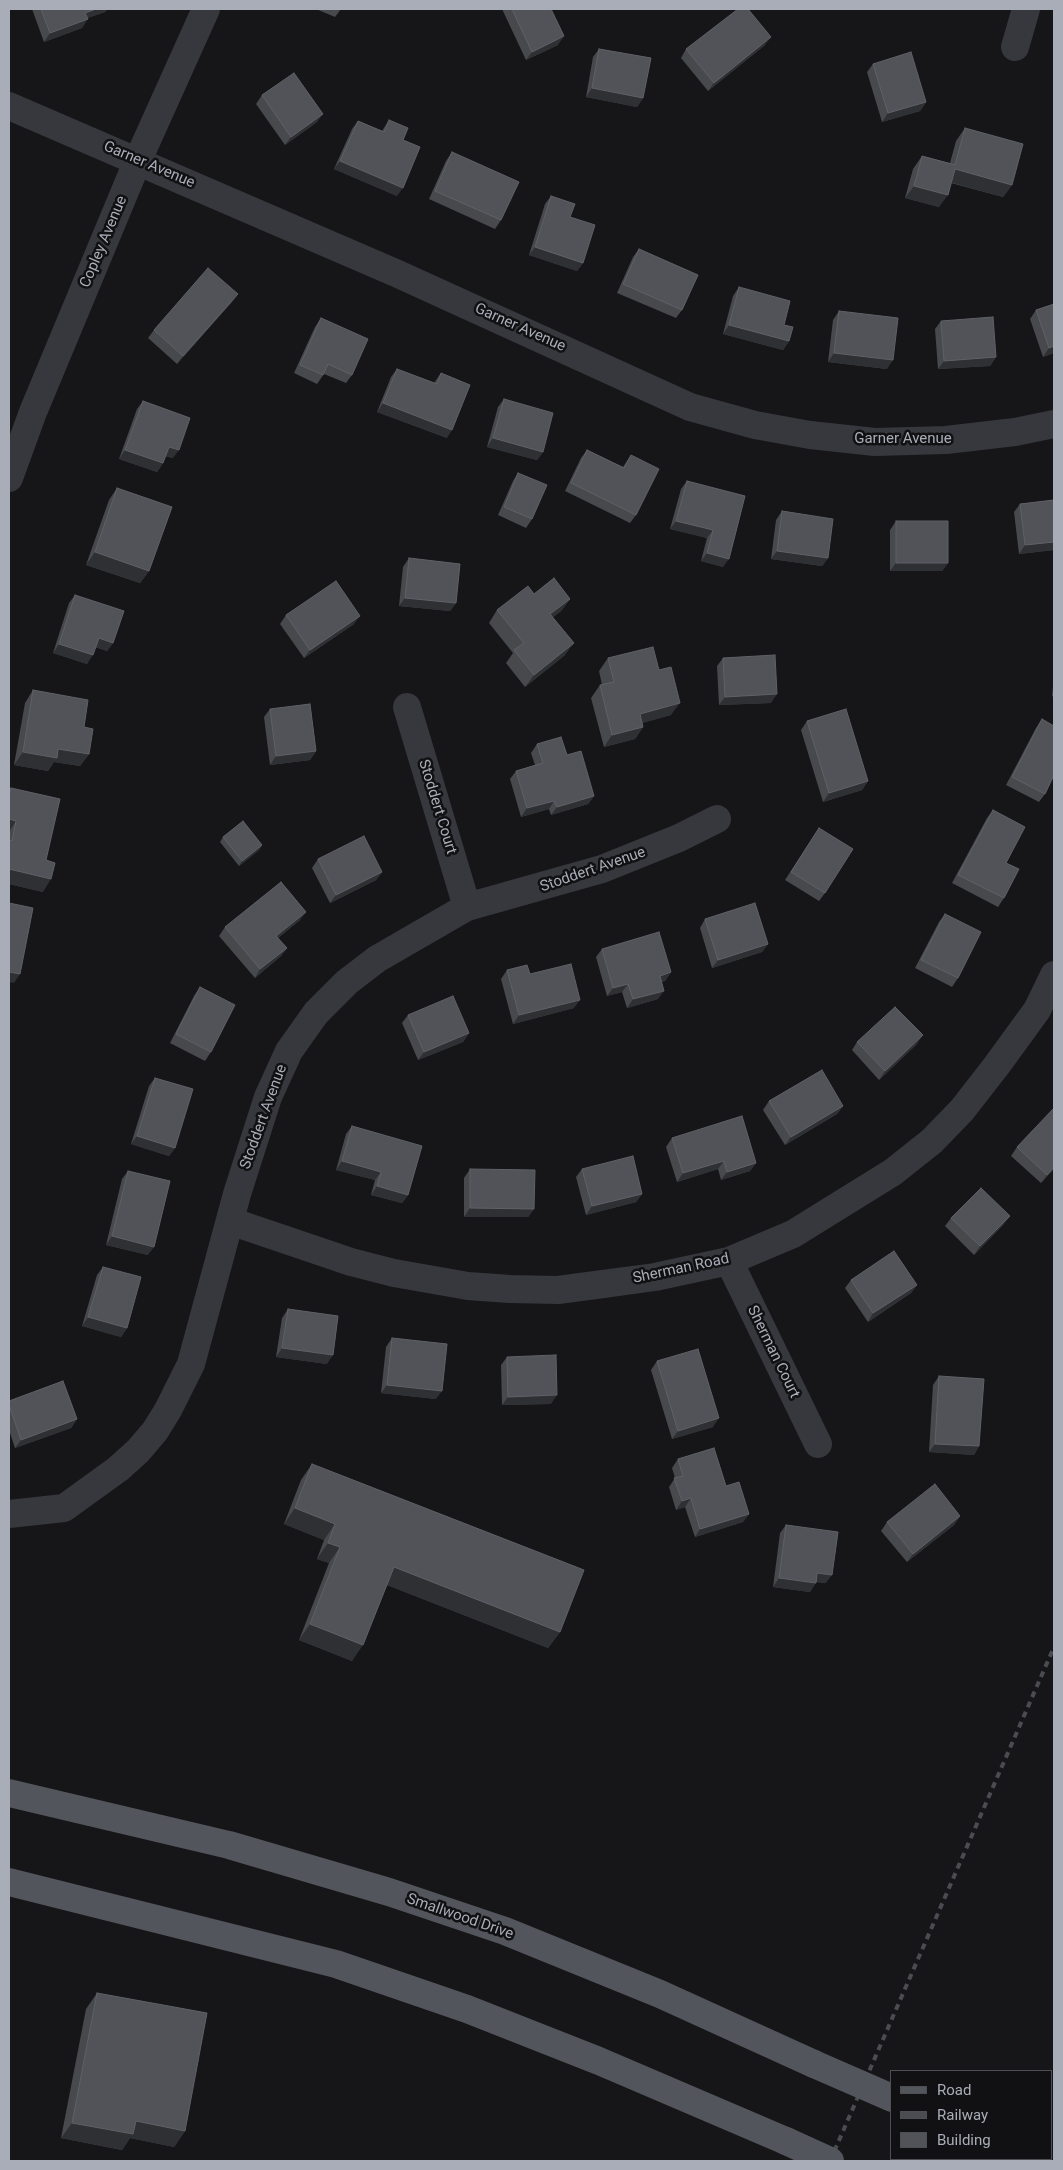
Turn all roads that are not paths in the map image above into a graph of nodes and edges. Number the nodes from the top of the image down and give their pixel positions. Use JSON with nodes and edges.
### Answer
{"nodes":[{"id":1,"x":206,"y":9,"type":"edge"},
{"id":2,"x":1026,"y":9,"type":"edge"},
{"id":3,"x":1015,"y":47,"type":"dead end"},
{"id":4,"x":9,"y":106,"type":"edge"},
{"id":5,"x":138,"y":160,"type":"junction"},
{"id":6,"x":1054,"y":424,"type":"edge"},
{"id":7,"x":9,"y":478,"type":"edge"},
{"id":8,"x":407,"y":707,"type":"dead end"},
{"id":9,"x":717,"y":819,"type":"dead end"},
{"id":10,"x":467,"y":908,"type":"junction"},
{"id":11,"x":1054,"y":975,"type":"edge"},
{"id":12,"x":230,"y":1221,"type":"junction"},
{"id":13,"x":729,"y":1261,"type":"junction"},
{"id":14,"x":818,"y":1444,"type":"dead end"},
{"id":15,"x":9,"y":1514,"type":"edge"},
{"id":16,"x":9,"y":1793,"type":"edge"},
{"id":17,"x":9,"y":1882,"type":"edge"},
{"id":18,"x":890,"y":2097,"type":"edge"},
{"id":19,"x":830,"y":2161,"type":"edge"}],
"edges":[{"from":1,"to":5,"type":"street","name":"Copley Avenue"},
{"from":2,"to":3,"type":"street"},
{"from":4,"to":5,"type":"street","name":"Garner Avenue"},
{"from":5,"to":6,"type":"street","name":"Garner Avenue"},
{"from":5,"to":7,"type":"street","name":"Copley Avenue"},
{"from":8,"to":10,"type":"street","name":"Stoddert Court"},
{"from":9,"to":10,"type":"street","name":"Stoddert Avenue"},
{"from":10,"to":12,"type":"street","name":"Stoddert Avenue"},
{"from":11,"to":13,"type":"street","name":"Sherman Road"},
{"from":12,"to":13,"type":"street","name":"Sherman Road"},
{"from":12,"to":15,"type":"street","name":"Stoddert Avenue"},
{"from":13,"to":14,"type":"street","name":"Sherman Court"},
{"from":16,"to":18,"type":"main road","name":"Smallwood Drive","bridge":true},
{"from":17,"to":19,"type":"main road","bridge":true}]}
